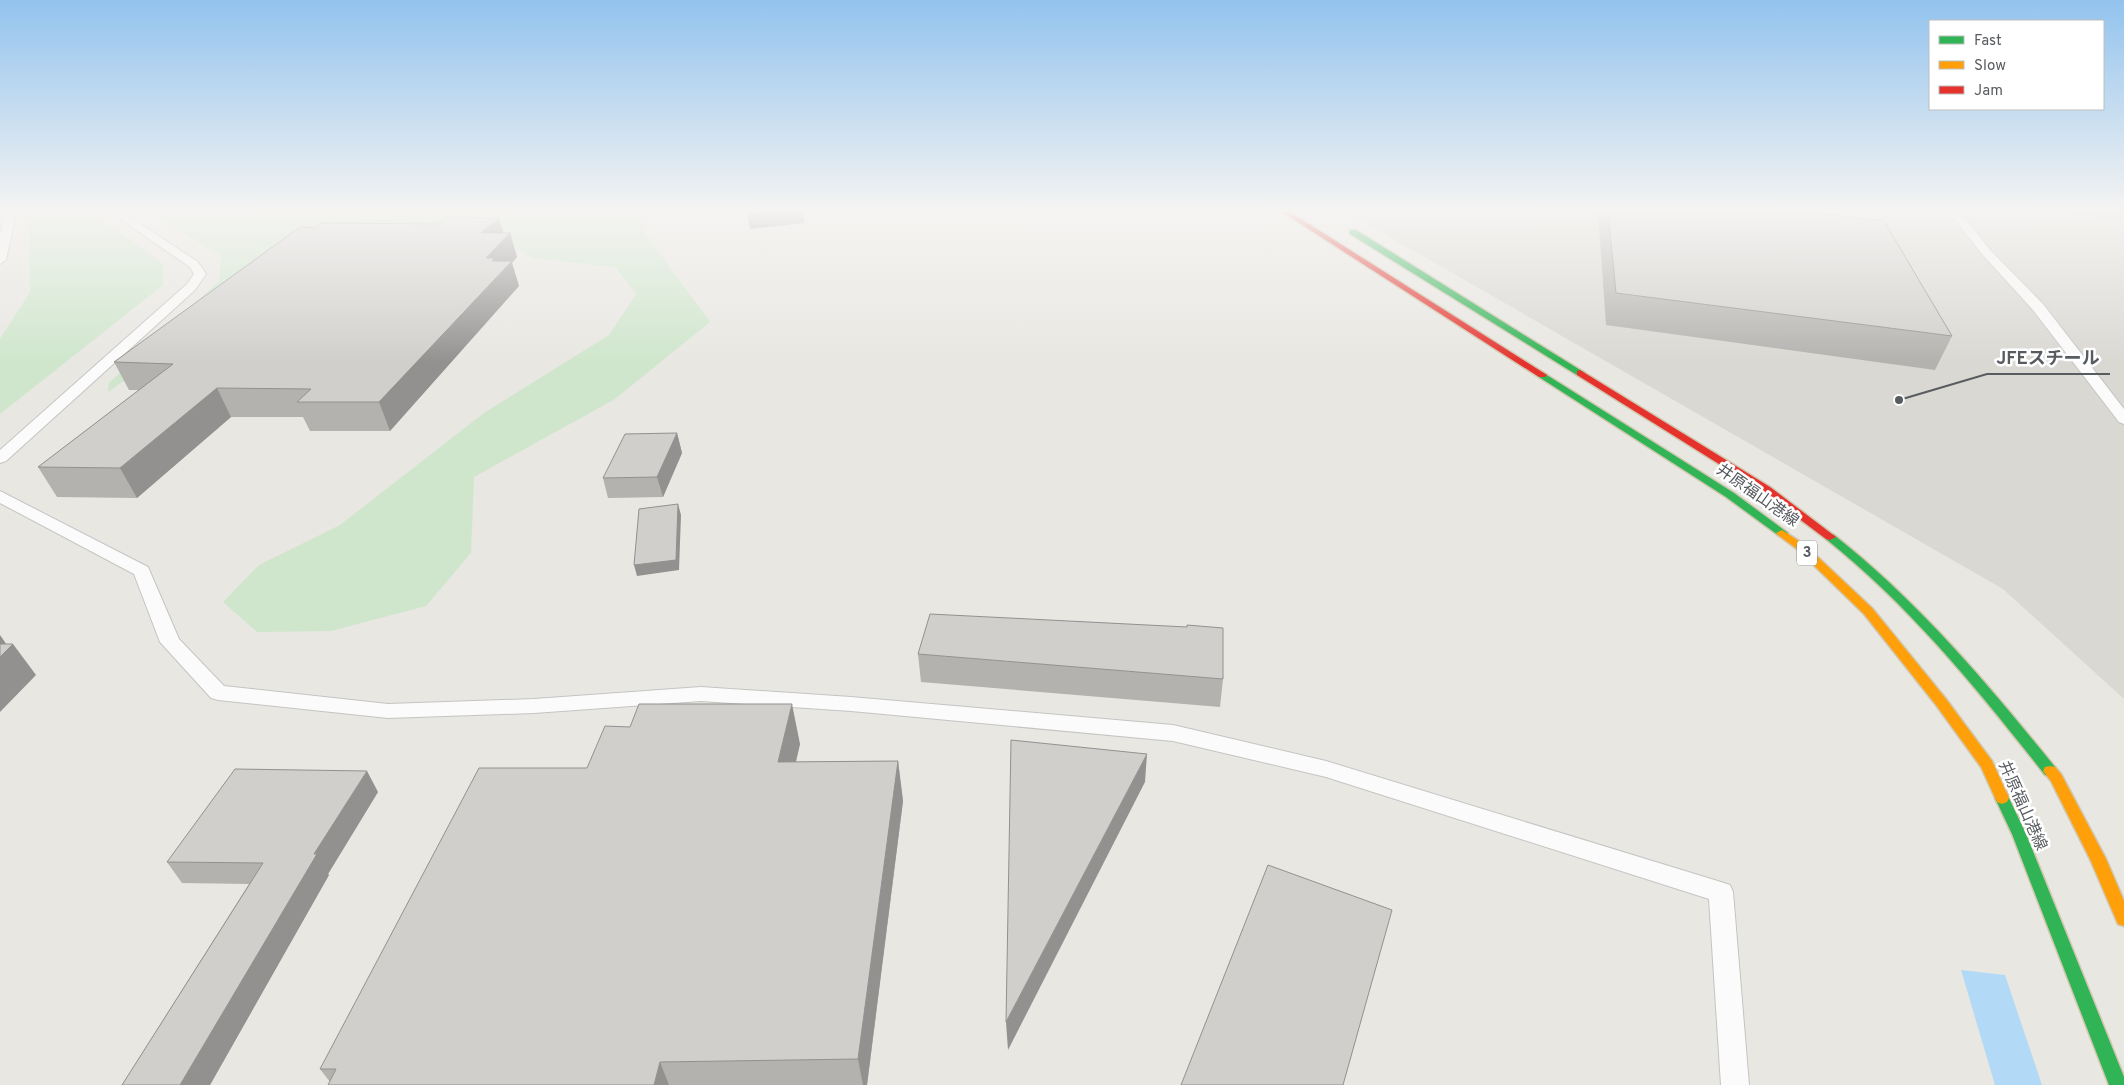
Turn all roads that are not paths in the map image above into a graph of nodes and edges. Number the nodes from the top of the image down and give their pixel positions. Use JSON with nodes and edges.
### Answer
{"nodes":[{"id":1,"x":190,"y":263,"type":"edge"},
{"id":2,"x":1365,"y":263,"type":"edge"},
{"id":3,"x":1402,"y":263,"type":"edge"},
{"id":4,"x":1996,"y":263,"type":"edge"},
{"id":5,"x":2124,"y":419,"type":"edge"},
{"id":6,"x":0,"y":458,"type":"edge"},
{"id":7,"x":0,"y":496,"type":"edge"},
{"id":8,"x":2124,"y":918,"type":"edge"},
{"id":9,"x":1736,"y":1085,"type":"edge"},
{"id":10,"x":2118,"y":1085,"type":"edge"}],
"edges":[{"from":1,"to":6,"type":"lane"},
{"from":2,"to":10,"type":"main road","name":"井原福山港線","number":"3"},
{"from":3,"to":8,"type":"main road","name":"井原福山港線","number":"3"},
{"from":4,"to":5,"type":"lane"},
{"from":7,"to":9,"type":"lane"}]}
